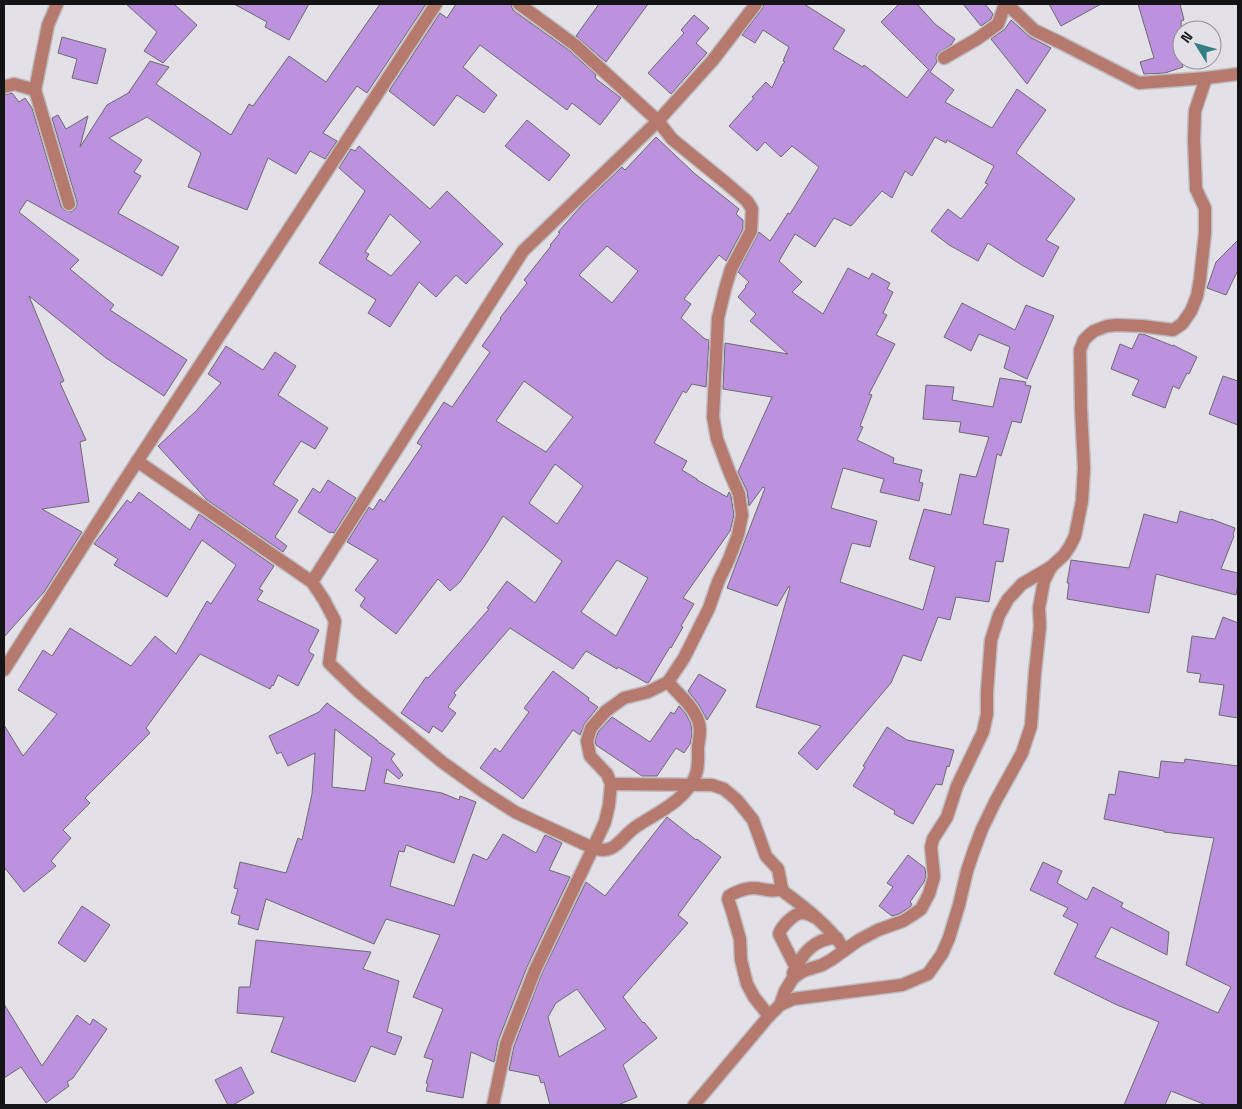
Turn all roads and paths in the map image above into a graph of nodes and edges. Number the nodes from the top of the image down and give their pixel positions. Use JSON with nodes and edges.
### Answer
{"nodes":[{"id":1,"x":56,"y":4,"type":"edge"},
{"id":2,"x":436,"y":4,"type":"edge"},
{"id":3,"x":519,"y":4,"type":"edge"},
{"id":4,"x":756,"y":4,"type":"edge"},
{"id":5,"x":1006,"y":4,"type":"edge"},
{"id":6,"x":944,"y":58,"type":"dead end"},
{"id":7,"x":1238,"y":74,"type":"edge"},
{"id":8,"x":1206,"y":78,"type":"junction"},
{"id":9,"x":4,"y":87,"type":"edge"},
{"id":10,"x":35,"y":90,"type":"junction"},
{"id":11,"x":658,"y":122,"type":"junction"},
{"id":12,"x":68,"y":204,"type":"dead end"},
{"id":13,"x":137,"y":461,"type":"junction"},
{"id":14,"x":1051,"y":567,"type":"junction"},
{"id":15,"x":312,"y":582,"type":"junction"},
{"id":16,"x":4,"y":670,"type":"edge"},
{"id":17,"x":668,"y":682,"type":"junction"},
{"id":18,"x":611,"y":784,"type":"junction"},
{"id":19,"x":690,"y":785,"type":"junction"},
{"id":20,"x":593,"y":848,"type":"junction"},
{"id":21,"x":782,"y":889,"type":"junction"},
{"id":22,"x":819,"y":920,"type":"junction"},
{"id":23,"x":837,"y":938,"type":"junction"},
{"id":24,"x":845,"y":950,"type":"junction"},
{"id":25,"x":794,"y":973,"type":"junction"},
{"id":26,"x":780,"y":1005,"type":"junction"},
{"id":27,"x":769,"y":1016,"type":"junction"},
{"id":28,"x":493,"y":1105,"type":"edge"},
{"id":29,"x":694,"y":1105,"type":"edge"}],
"edges":[{"from":1,"to":10,"type":"street"},
{"from":2,"to":13,"type":"street"},
{"from":3,"to":11,"type":"street"},
{"from":4,"to":11,"type":"street"},
{"from":5,"to":6,"type":"street"},
{"from":5,"to":8,"type":"street"},
{"from":7,"to":8,"type":"street"},
{"from":8,"to":14,"type":"street"},
{"from":9,"to":10,"type":"street"},
{"from":10,"to":12,"type":"street"},
{"from":11,"to":15,"type":"street"},
{"from":11,"to":17,"type":"street"},
{"from":13,"to":15,"type":"street"},
{"from":13,"to":16,"type":"street"},
{"from":14,"to":24,"type":"street"},
{"from":14,"to":26,"type":"street"},
{"from":15,"to":20,"type":"street"},
{"from":17,"to":18,"type":"street"},
{"from":17,"to":19,"type":"street"},
{"from":18,"to":19,"type":"street"},
{"from":18,"to":20,"type":"street"},
{"from":19,"to":20,"type":"street"},
{"from":19,"to":21,"type":"street"},
{"from":20,"to":28,"type":"street"},
{"from":21,"to":22,"type":"street"},
{"from":21,"to":27,"type":"street"},
{"from":22,"to":23,"type":"street"},
{"from":22,"to":25,"type":"street"},
{"from":23,"to":24,"type":"street"},
{"from":23,"to":25,"type":"street"},
{"from":24,"to":25,"type":"street"},
{"from":25,"to":26,"type":"street"},
{"from":26,"to":27,"type":"street"},
{"from":27,"to":29,"type":"street"}]}
